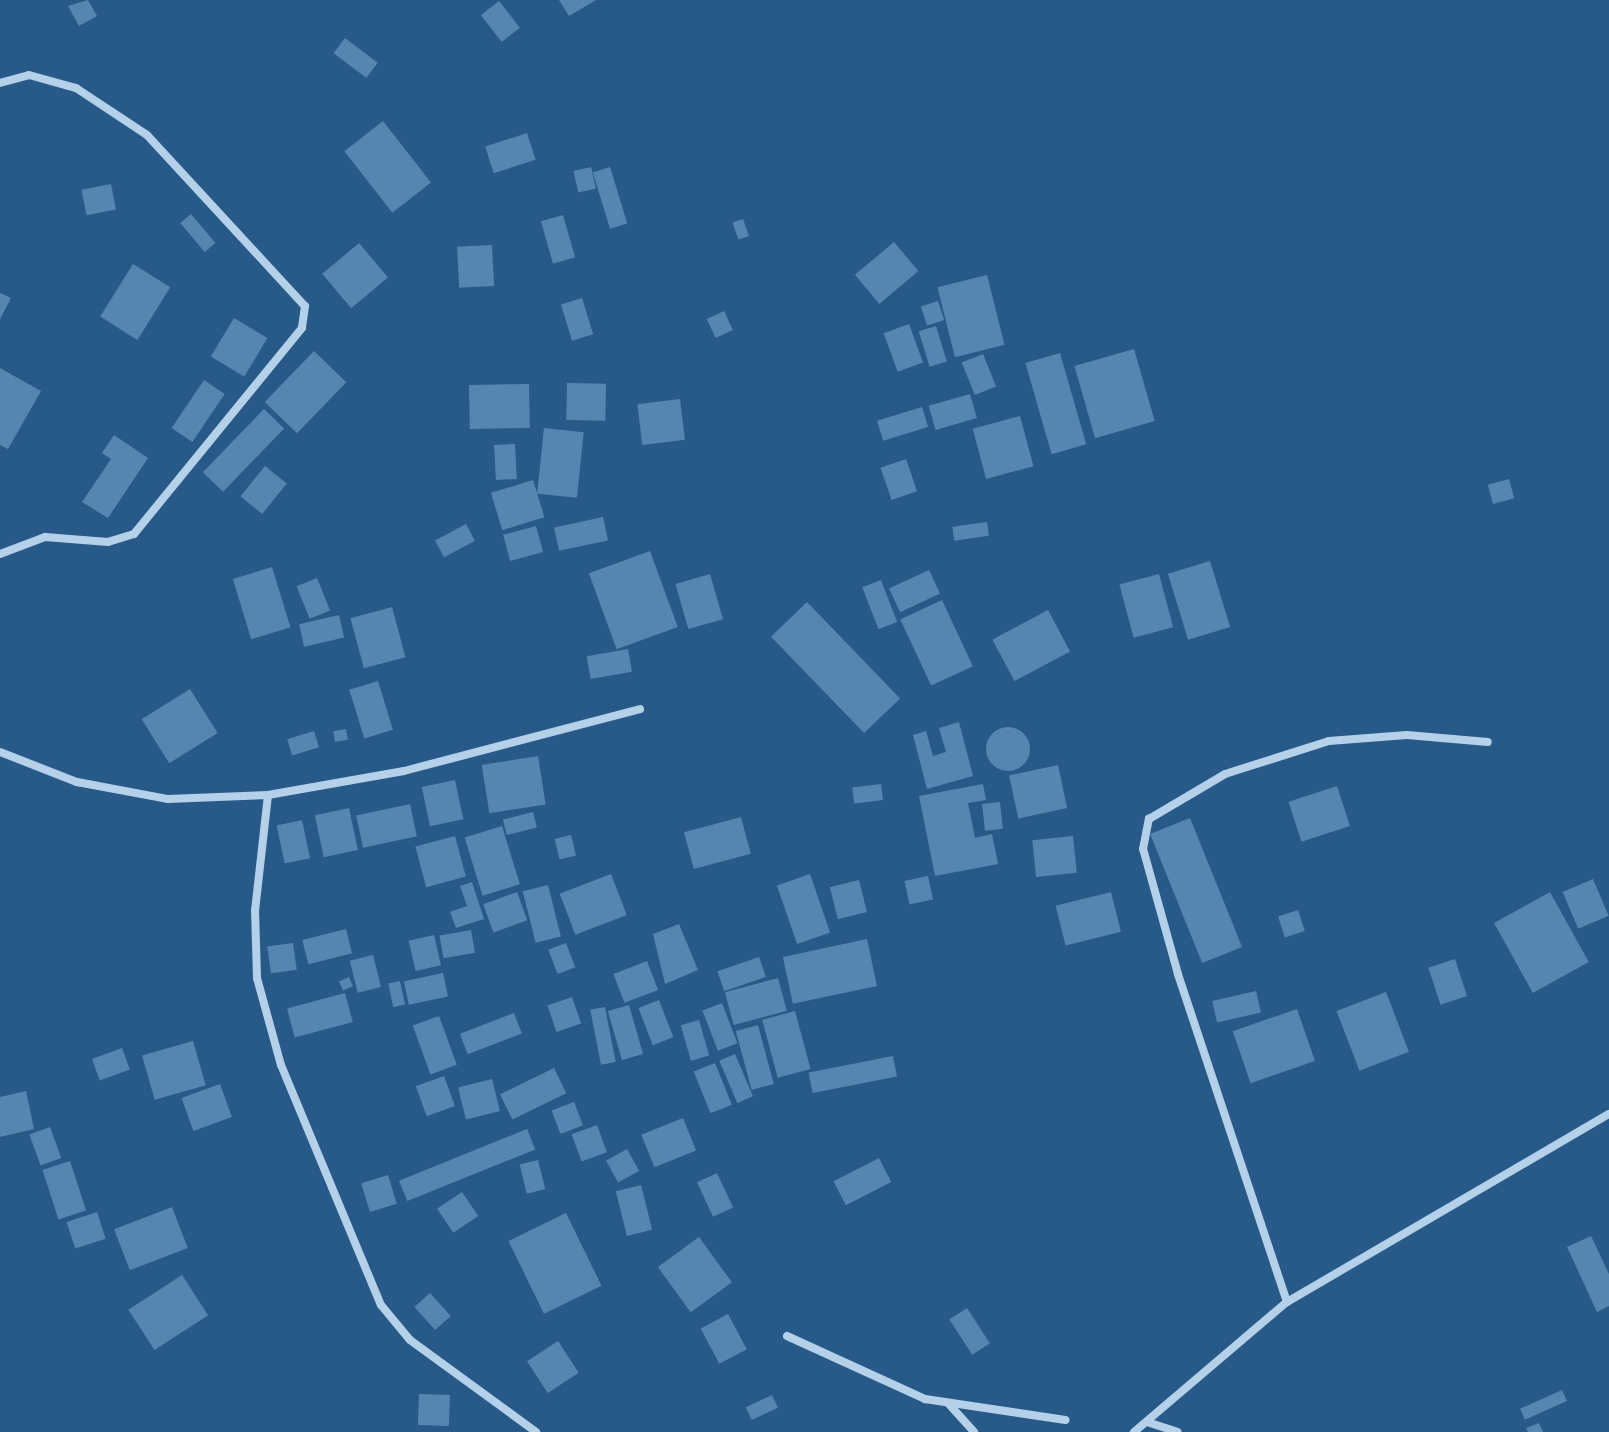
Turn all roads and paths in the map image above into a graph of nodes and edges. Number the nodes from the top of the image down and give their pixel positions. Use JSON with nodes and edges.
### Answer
{"nodes":[{"id":1,"x":0,"y":83,"type":"edge"},
{"id":2,"x":0,"y":554,"type":"edge"},
{"id":3,"x":640,"y":709,"type":"dead end"},
{"id":4,"x":1488,"y":742,"type":"dead end"},
{"id":5,"x":0,"y":752,"type":"edge"},
{"id":6,"x":268,"y":795,"type":"junction"},
{"id":7,"x":1609,"y":1114,"type":"edge"},
{"id":8,"x":1287,"y":1302,"type":"junction"},
{"id":9,"x":787,"y":1336,"type":"dead end"},
{"id":10,"x":948,"y":1403,"type":"junction"},
{"id":11,"x":1065,"y":1420,"type":"dead end"},
{"id":12,"x":1147,"y":1422,"type":"junction"},
{"id":13,"x":536,"y":1432,"type":"edge"},
{"id":14,"x":974,"y":1432,"type":"edge"},
{"id":15,"x":1134,"y":1432,"type":"edge"},
{"id":16,"x":1177,"y":1432,"type":"edge"}],
"edges":[{"from":1,"to":2,"type":"street"},
{"from":3,"to":6,"type":"street"},
{"from":4,"to":8,"type":"street"},
{"from":5,"to":6,"type":"street"},
{"from":6,"to":13,"type":"street"},
{"from":7,"to":8,"type":"street"},
{"from":8,"to":12,"type":"street"},
{"from":9,"to":10,"type":"street"},
{"from":10,"to":11,"type":"street"},
{"from":10,"to":14,"type":"street"},
{"from":12,"to":15,"type":"street"},
{"from":12,"to":16,"type":"street"}]}
